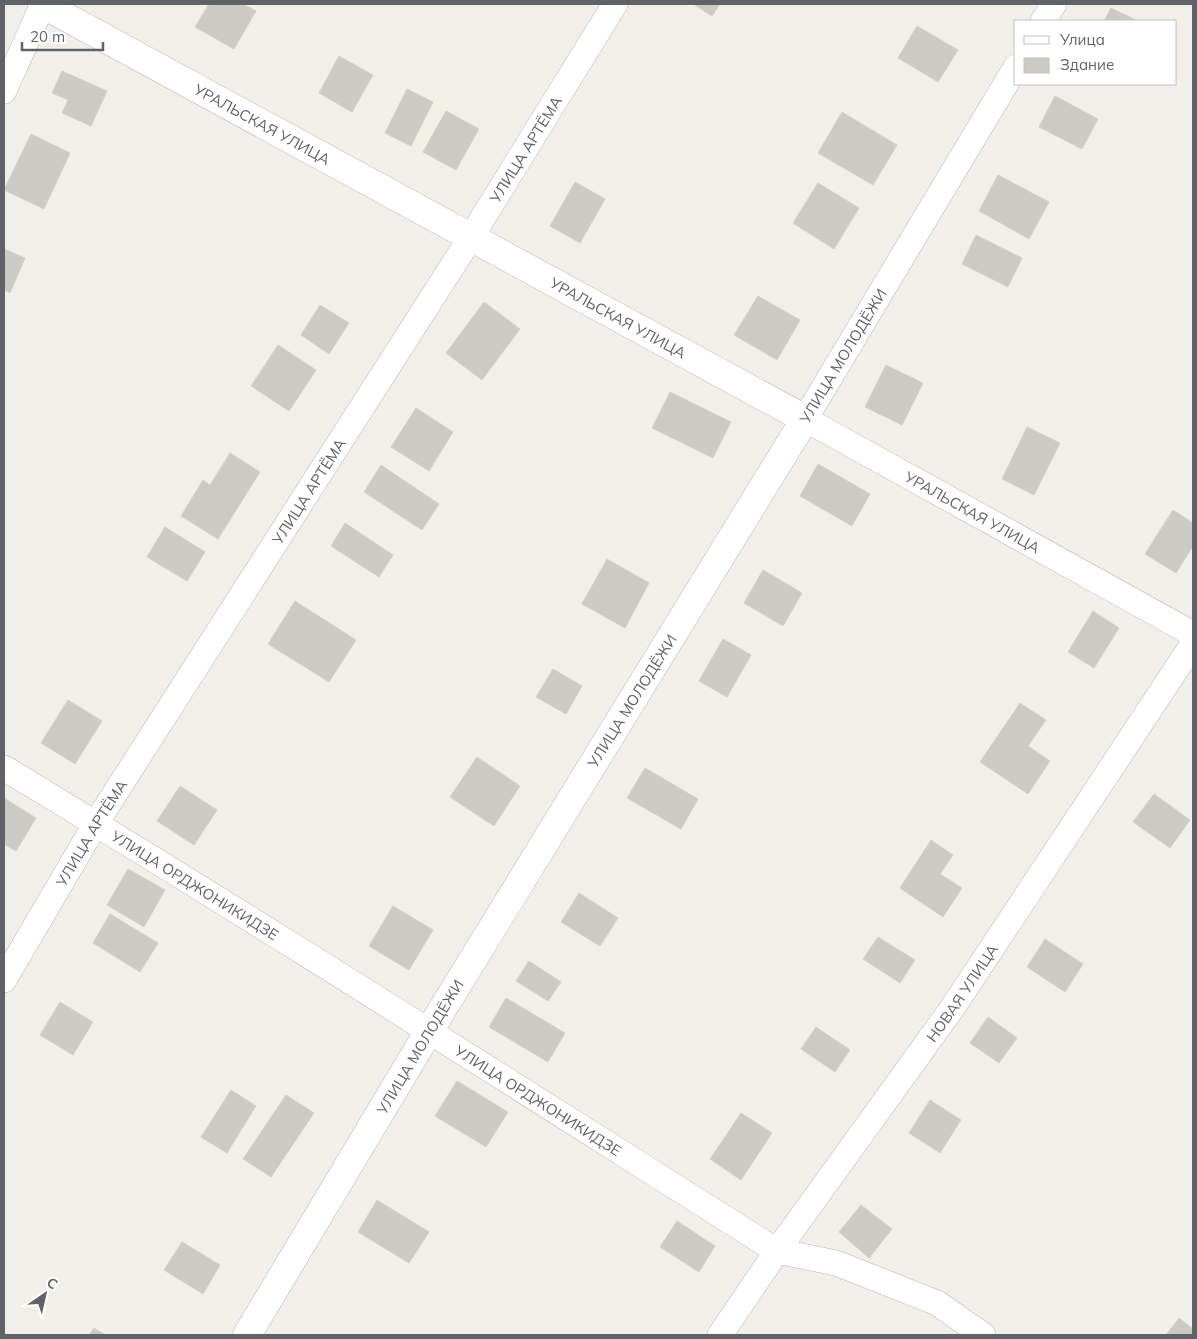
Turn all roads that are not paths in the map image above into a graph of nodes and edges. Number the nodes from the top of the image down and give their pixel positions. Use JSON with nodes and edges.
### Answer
{"nodes":[{"id":1,"x":43,"y":4,"type":"edge"},
{"id":2,"x":615,"y":4,"type":"edge"},
{"id":3,"x":1054,"y":4,"type":"edge"},
{"id":4,"x":1044,"y":20,"type":"edge"},
{"id":5,"x":1014,"y":70,"type":"edge"},
{"id":6,"x":4,"y":91,"type":"edge"},
{"id":7,"x":471,"y":238,"type":"junction"},
{"id":8,"x":805,"y":420,"type":"junction"},
{"id":9,"x":1193,"y":634,"type":"edge"},
{"id":10,"x":1193,"y":644,"type":"edge"},
{"id":11,"x":4,"y":768,"type":"edge"},
{"id":12,"x":96,"y":823,"type":"junction"},
{"id":13,"x":4,"y":980,"type":"edge"},
{"id":14,"x":429,"y":1031,"type":"junction"},
{"id":15,"x":777,"y":1251,"type":"junction"},
{"id":16,"x":247,"y":1335,"type":"edge"},
{"id":17,"x":720,"y":1335,"type":"edge"},
{"id":18,"x":983,"y":1335,"type":"edge"}],
"edges":[{"from":1,"to":6,"type":"street"},
{"from":1,"to":7,"type":"main road","name":"УРАЛЬСКАЯ УЛИЦА"},
{"from":2,"to":7,"type":"street","name":"УЛИЦА АРТЁМА"},
{"from":3,"to":4,"type":"street"},
{"from":5,"to":8,"type":"street","name":"УЛИЦА МОЛОДЁЖИ"},
{"from":7,"to":8,"type":"main road","name":"УРАЛЬСКАЯ УЛИЦА"},
{"from":7,"to":12,"type":"street","name":"УЛИЦА АРТЁМА"},
{"from":8,"to":9,"type":"street","name":"УРАЛЬСКАЯ УЛИЦА"},
{"from":8,"to":14,"type":"main road","name":"УЛИЦА МОЛОДЁЖИ"},
{"from":10,"to":15,"type":"street","name":"НОВАЯ УЛИЦА"},
{"from":11,"to":12,"type":"street","name":"УЛИЦА ОРДЖОНИКИДЗЕ"},
{"from":12,"to":13,"type":"street","name":"УЛИЦА АРТЁМА"},
{"from":12,"to":14,"type":"street","name":"УЛИЦА ОРДЖОНИКИДЗЕ"},
{"from":14,"to":15,"type":"street","name":"УЛИЦА ОРДЖОНИКИДЗЕ"},
{"from":14,"to":16,"type":"main road","name":"УЛИЦА МОЛОДЁЖИ"},
{"from":15,"to":17,"type":"street","name":"НОВАЯ УЛИЦА"},
{"from":15,"to":18,"type":"street","name":"УЛИЦА ОРДЖОНИКИДЗЕ"}]}
